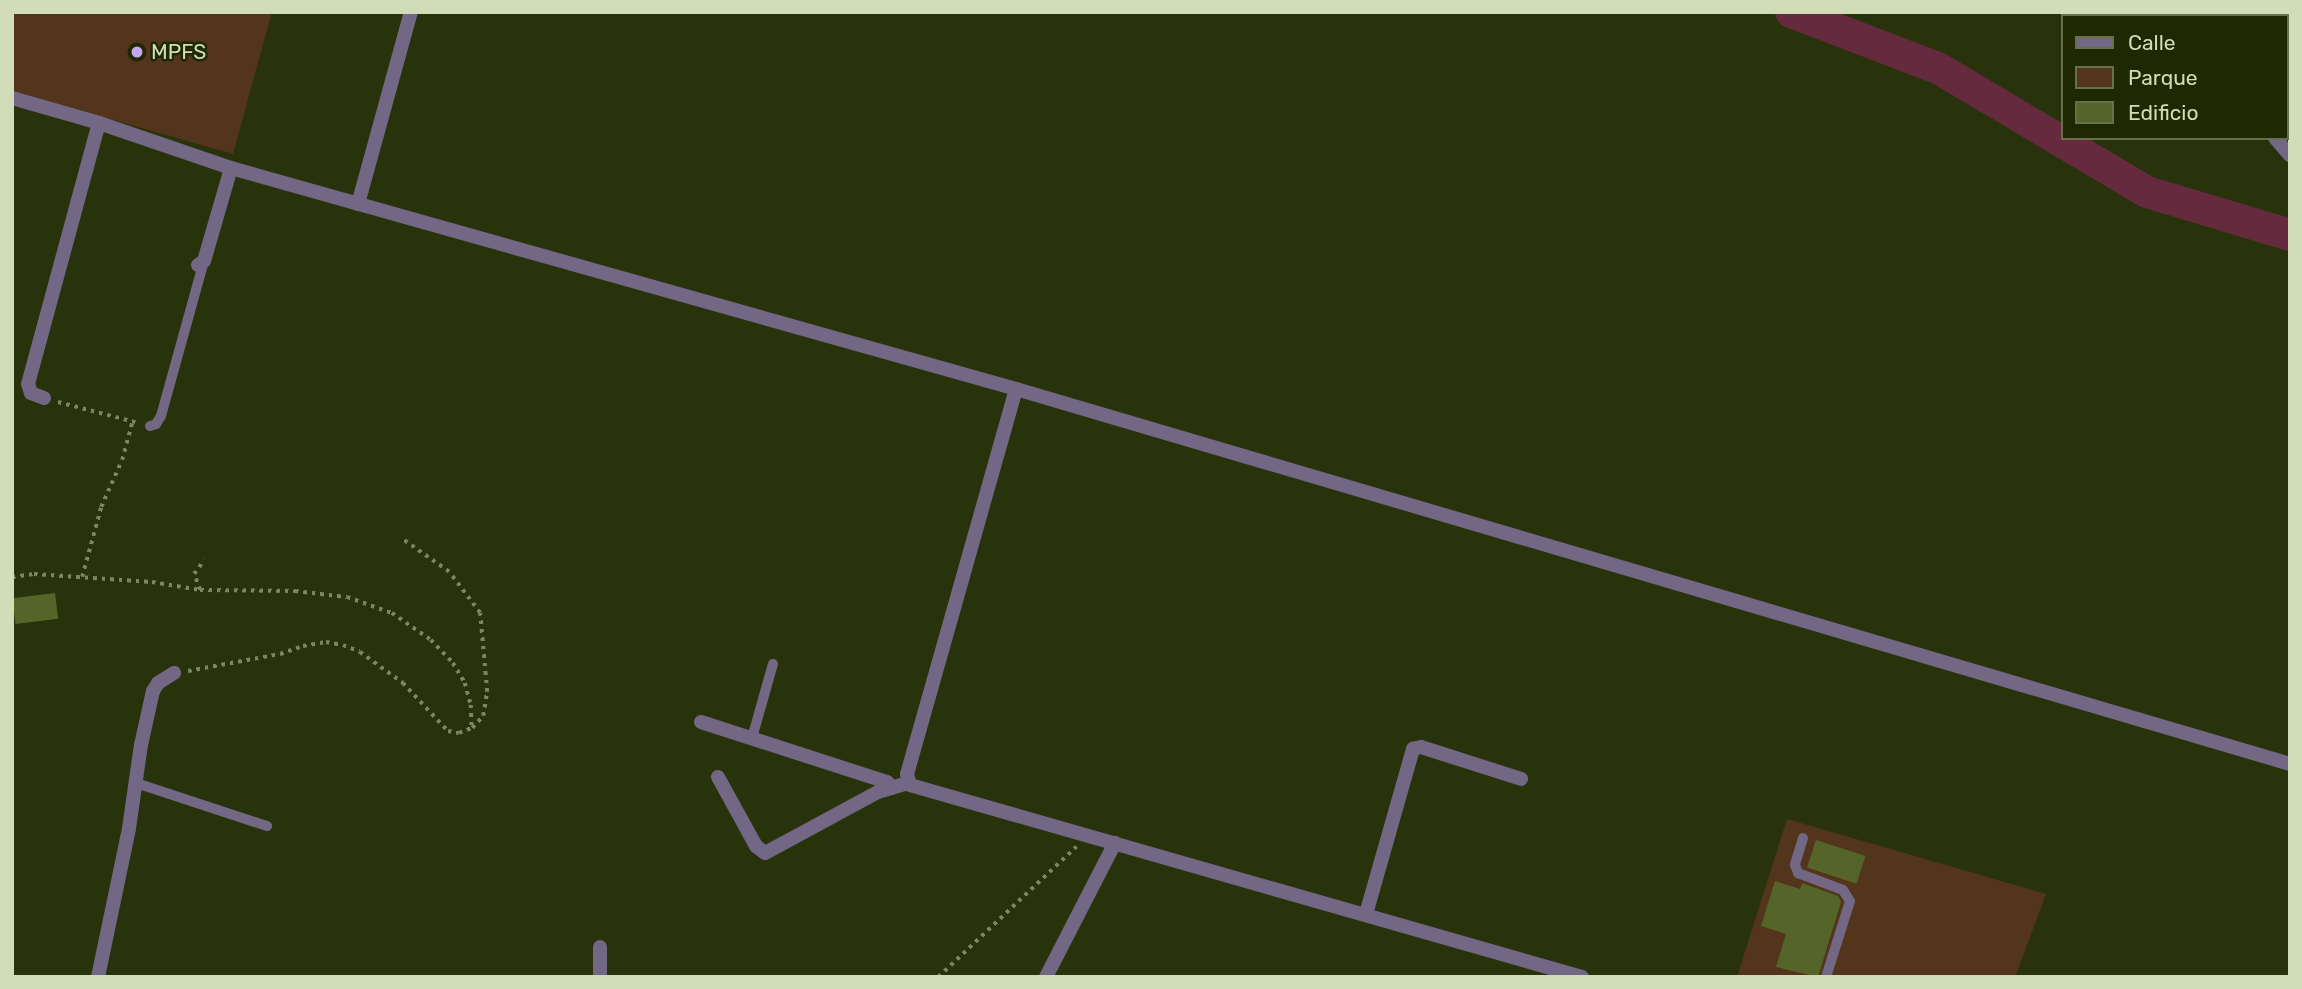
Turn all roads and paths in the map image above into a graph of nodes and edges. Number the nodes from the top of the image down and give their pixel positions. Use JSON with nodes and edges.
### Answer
{"nodes":[{"id":1,"x":411,"y":12,"type":"edge"},
{"id":2,"x":12,"y":98,"type":"edge"},
{"id":3,"x":99,"y":123,"type":"junction"},
{"id":4,"x":2277,"y":140,"type":"edge"},
{"id":5,"x":2290,"y":155,"type":"edge"},
{"id":6,"x":231,"y":168,"type":"junction"},
{"id":7,"x":358,"y":204,"type":"junction"},
{"id":8,"x":201,"y":263,"type":"joint"},
{"id":9,"x":1016,"y":389,"type":"junction"},
{"id":10,"x":44,"y":398,"type":"joint"},
{"id":11,"x":132,"y":422,"type":"junction"},
{"id":12,"x":150,"y":426,"type":"joint"},
{"id":13,"x":402,"y":539,"type":"dead end"},
{"id":14,"x":204,"y":560,"type":"dead end"},
{"id":15,"x":12,"y":577,"type":"edge"},
{"id":16,"x":82,"y":578,"type":"junction"},
{"id":17,"x":200,"y":590,"type":"junction"},
{"id":18,"x":773,"y":664,"type":"dead end"},
{"id":19,"x":174,"y":673,"type":"joint"},
{"id":20,"x":701,"y":722,"type":"dead end"},
{"id":21,"x":472,"y":728,"type":"junction"},
{"id":22,"x":752,"y":738,"type":"junction"},
{"id":23,"x":2290,"y":764,"type":"edge"},
{"id":24,"x":718,"y":776,"type":"dead end"},
{"id":25,"x":1521,"y":779,"type":"dead end"},
{"id":26,"x":135,"y":783,"type":"junction"},
{"id":27,"x":908,"y":783,"type":"junction"},
{"id":28,"x":893,"y":788,"type":"junction"},
{"id":29,"x":267,"y":826,"type":"dead end"},
{"id":30,"x":1086,"y":834,"type":"junction"},
{"id":31,"x":1803,"y":838,"type":"dead end"},
{"id":32,"x":1115,"y":843,"type":"junction"},
{"id":33,"x":1366,"y":914,"type":"junction"},
{"id":34,"x":600,"y":947,"type":"dead end"},
{"id":35,"x":98,"y":977,"type":"edge"},
{"id":36,"x":600,"y":977,"type":"edge"},
{"id":37,"x":938,"y":977,"type":"edge"},
{"id":38,"x":1046,"y":977,"type":"edge"},
{"id":39,"x":1582,"y":977,"type":"edge"},
{"id":40,"x":1826,"y":977,"type":"edge"}],
"edges":[{"from":1,"to":7,"type":"street"},
{"from":2,"to":3,"type":"street"},
{"from":3,"to":6,"type":"street"},
{"from":3,"to":10,"type":"street"},
{"from":4,"to":5,"type":"street"},
{"from":6,"to":7,"type":"street"},
{"from":6,"to":8,"type":"street"},
{"from":7,"to":9,"type":"street"},
{"from":8,"to":12,"type":"lane"},
{"from":9,"to":23,"type":"street"},
{"from":9,"to":27,"type":"street"},
{"from":10,"to":11,"type":"path"},
{"from":11,"to":12,"type":"path"},
{"from":11,"to":16,"type":"path"},
{"from":13,"to":21,"type":"path"},
{"from":14,"to":17,"type":"path"},
{"from":15,"to":16,"type":"path"},
{"from":16,"to":17,"type":"path"},
{"from":17,"to":21,"type":"path"},
{"from":18,"to":22,"type":"lane"},
{"from":19,"to":21,"type":"path"},
{"from":19,"to":26,"type":"street"},
{"from":20,"to":22,"type":"street"},
{"from":22,"to":28,"type":"street"},
{"from":24,"to":28,"type":"street"},
{"from":25,"to":33,"type":"street"},
{"from":26,"to":29,"type":"lane"},
{"from":26,"to":35,"type":"street"},
{"from":27,"to":28,"type":"street"},
{"from":27,"to":30,"type":"street"},
{"from":30,"to":32,"type":"street"},
{"from":30,"to":37,"type":"path"},
{"from":31,"to":40,"type":"lane"},
{"from":32,"to":33,"type":"street"},
{"from":32,"to":38,"type":"street"},
{"from":33,"to":39,"type":"street"},
{"from":34,"to":36,"type":"street"}]}
